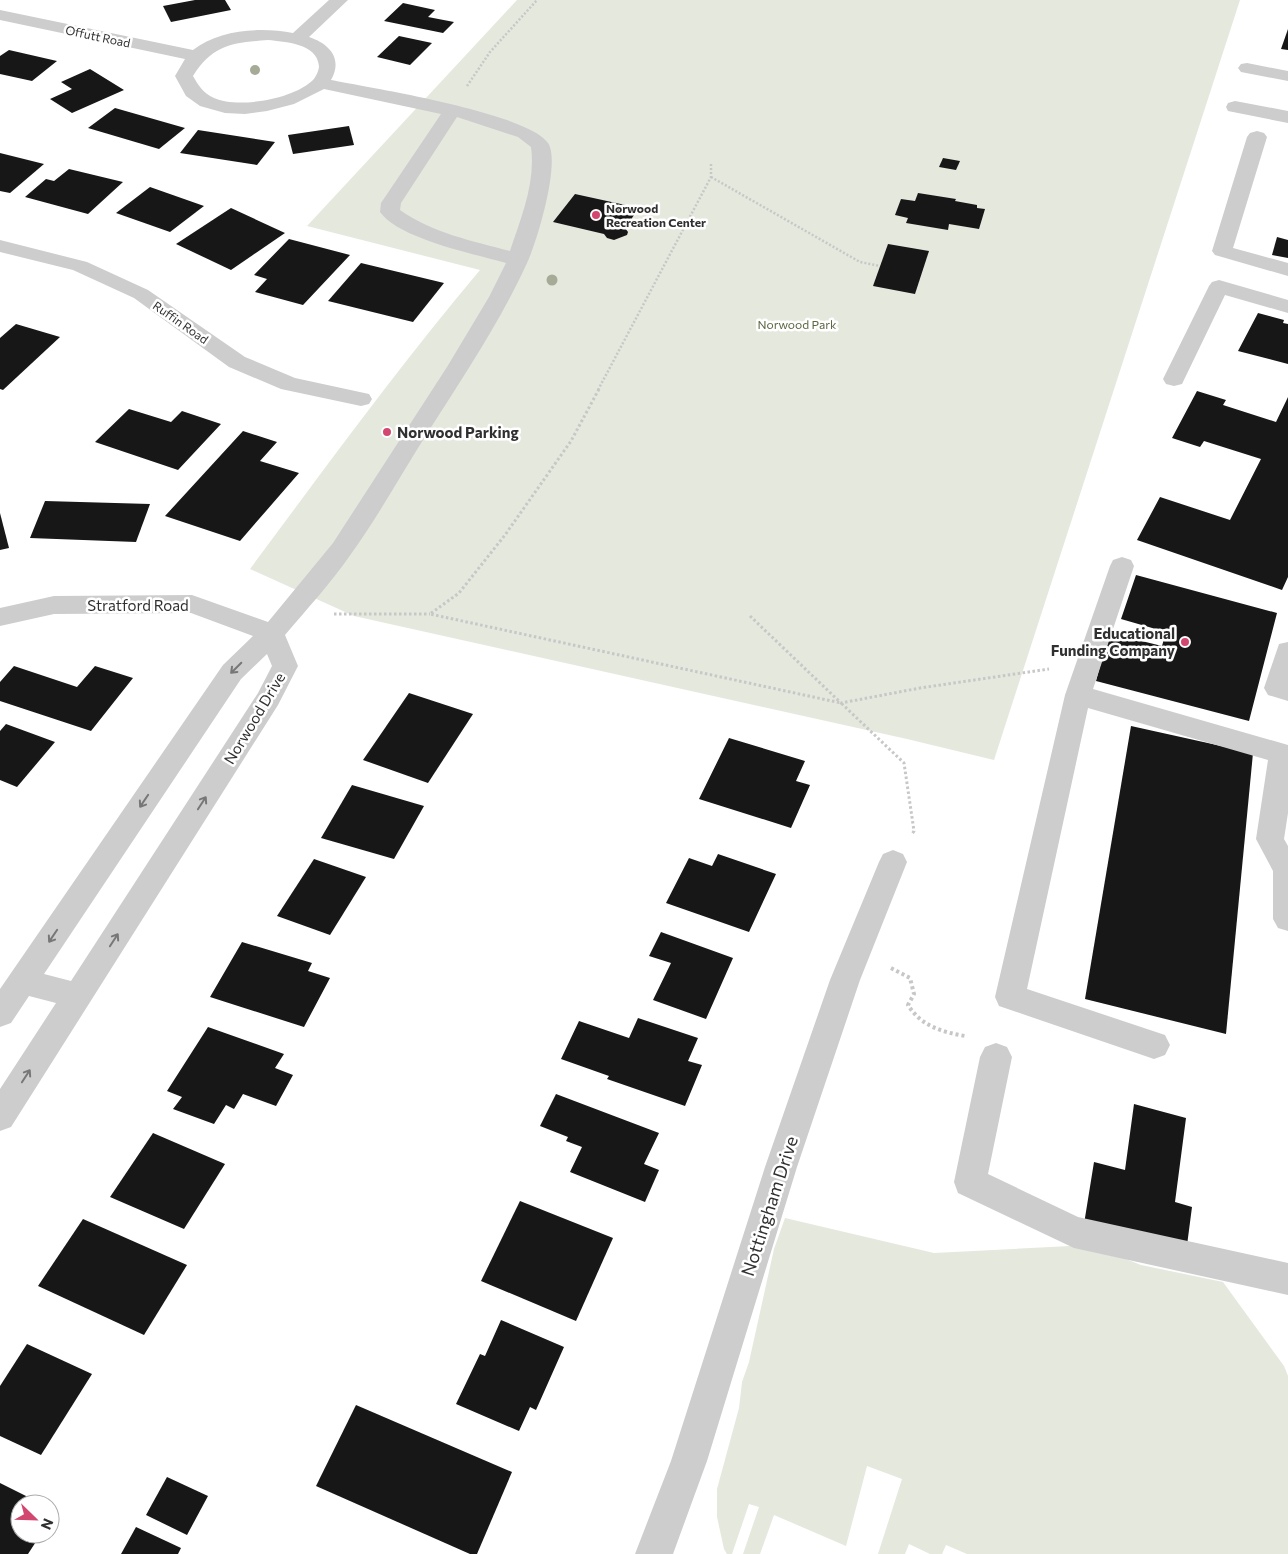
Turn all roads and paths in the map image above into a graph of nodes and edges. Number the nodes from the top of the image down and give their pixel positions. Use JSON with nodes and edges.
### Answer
{"nodes":[{"id":1,"x":339,"y":0,"type":"edge"},
{"id":2,"x":537,"y":0,"type":"edge"},
{"id":3,"x":0,"y":15,"type":"edge"},
{"id":4,"x":297,"y":39,"type":"junction"},
{"id":5,"x":196,"y":56,"type":"junction"},
{"id":6,"x":1247,"y":68,"type":"dead end"},
{"id":7,"x":1288,"y":76,"type":"edge"},
{"id":8,"x":321,"y":83,"type":"junction"},
{"id":9,"x":356,"y":90,"type":"junction"},
{"id":10,"x":300,"y":97,"type":"junction"},
{"id":11,"x":1235,"y":107,"type":"dead end"},
{"id":12,"x":454,"y":110,"type":"junction"},
{"id":13,"x":1288,"y":117,"type":"edge"},
{"id":14,"x":1257,"y":137,"type":"dead end"},
{"id":15,"x":710,"y":162,"type":"dead end"},
{"id":16,"x":711,"y":177,"type":"junction"},
{"id":17,"x":0,"y":246,"type":"edge"},
{"id":18,"x":518,"y":260,"type":"junction"},
{"id":19,"x":880,"y":266,"type":"dead end"},
{"id":20,"x":1288,"y":270,"type":"edge"},
{"id":21,"x":1288,"y":308,"type":"edge"},
{"id":22,"x":1174,"y":379,"type":"dead end"},
{"id":23,"x":360,"y":399,"type":"dead end"},
{"id":24,"x":1122,"y":566,"type":"dead end"},
{"id":25,"x":293,"y":608,"type":"junction"},
{"id":26,"x":430,"y":614,"type":"junction"},
{"id":27,"x":750,"y":616,"type":"dead end"},
{"id":28,"x":0,"y":617,"type":"edge"},
{"id":29,"x":272,"y":634,"type":"junction"},
{"id":30,"x":1288,"y":651,"type":"edge"},
{"id":31,"x":1090,"y":662,"type":"junction"},
{"id":32,"x":1288,"y":691,"type":"edge"},
{"id":33,"x":1078,"y":695,"type":"junction"},
{"id":34,"x":841,"y":703,"type":"junction"},
{"id":35,"x":1283,"y":849,"type":"edge"},
{"id":36,"x":893,"y":862,"type":"joint"},
{"id":37,"x":1288,"y":919,"type":"edge"},
{"id":38,"x":856,"y":952,"type":"junction"},
{"id":39,"x":23,"y":981,"type":"junction"},
{"id":40,"x":78,"y":996,"type":"junction"},
{"id":41,"x":0,"y":1014,"type":"edge"},
{"id":42,"x":1154,"y":1045,"type":"dead end"},
{"id":43,"x":996,"y":1057,"type":"joint"},
{"id":44,"x":0,"y":1117,"type":"edge"},
{"id":45,"x":1288,"y":1279,"type":"edge"},
{"id":46,"x":662,"y":1551,"type":"edge"}],
"edges":[{"from":1,"to":4,"type":"street"},
{"from":2,"to":12,"type":"path"},
{"from":3,"to":5,"type":"street","name":"Offutt Road"},
{"from":4,"to":5,"type":"street"},
{"from":4,"to":8,"type":"street"},
{"from":5,"to":10,"type":"street"},
{"from":6,"to":7,"type":"street"},
{"from":8,"to":9,"type":"street"},
{"from":8,"to":10,"type":"street"},
{"from":9,"to":10,"type":"street"},
{"from":9,"to":12,"type":"street"},
{"from":11,"to":13,"type":"street"},
{"from":12,"to":18,"type":"street"},
{"from":12,"to":18,"type":"street"},
{"from":14,"to":20,"type":"street"},
{"from":15,"to":16,"type":"path"},
{"from":16,"to":19,"type":"path"},
{"from":16,"to":26,"type":"path"},
{"from":17,"to":23,"type":"street","name":"Ruffin Road"},
{"from":18,"to":25,"type":"street"},
{"from":21,"to":22,"type":"street"},
{"from":24,"to":31,"type":"street"},
{"from":25,"to":26,"type":"path"},
{"from":25,"to":29,"type":"street"},
{"from":26,"to":34,"type":"path"},
{"from":27,"to":34,"type":"path"},
{"from":28,"to":29,"type":"street","name":"Stratford Road"},
{"from":29,"to":39,"type":"street","one_way":true},
{"from":40,"to":29,"type":"street","name":"Norwood Drive","one_way":true},
{"from":30,"to":32,"type":"street"},
{"from":31,"to":33,"type":"street"},
{"from":31,"to":34,"type":"path"},
{"from":33,"to":35,"type":"street"},
{"from":33,"to":42,"type":"street"},
{"from":34,"to":36,"type":"path"},
{"from":35,"to":37,"type":"street"},
{"from":36,"to":38,"type":"street","name":"Nottingham Drive"},
{"from":38,"to":43,"type":"path"},
{"from":38,"to":46,"type":"street","name":"Nottingham Drive"},
{"from":39,"to":40,"type":"street"},
{"from":39,"to":41,"type":"street"},
{"from":44,"to":40,"type":"street","name":"Norwood Drive","one_way":true},
{"from":43,"to":45,"type":"street"}]}
